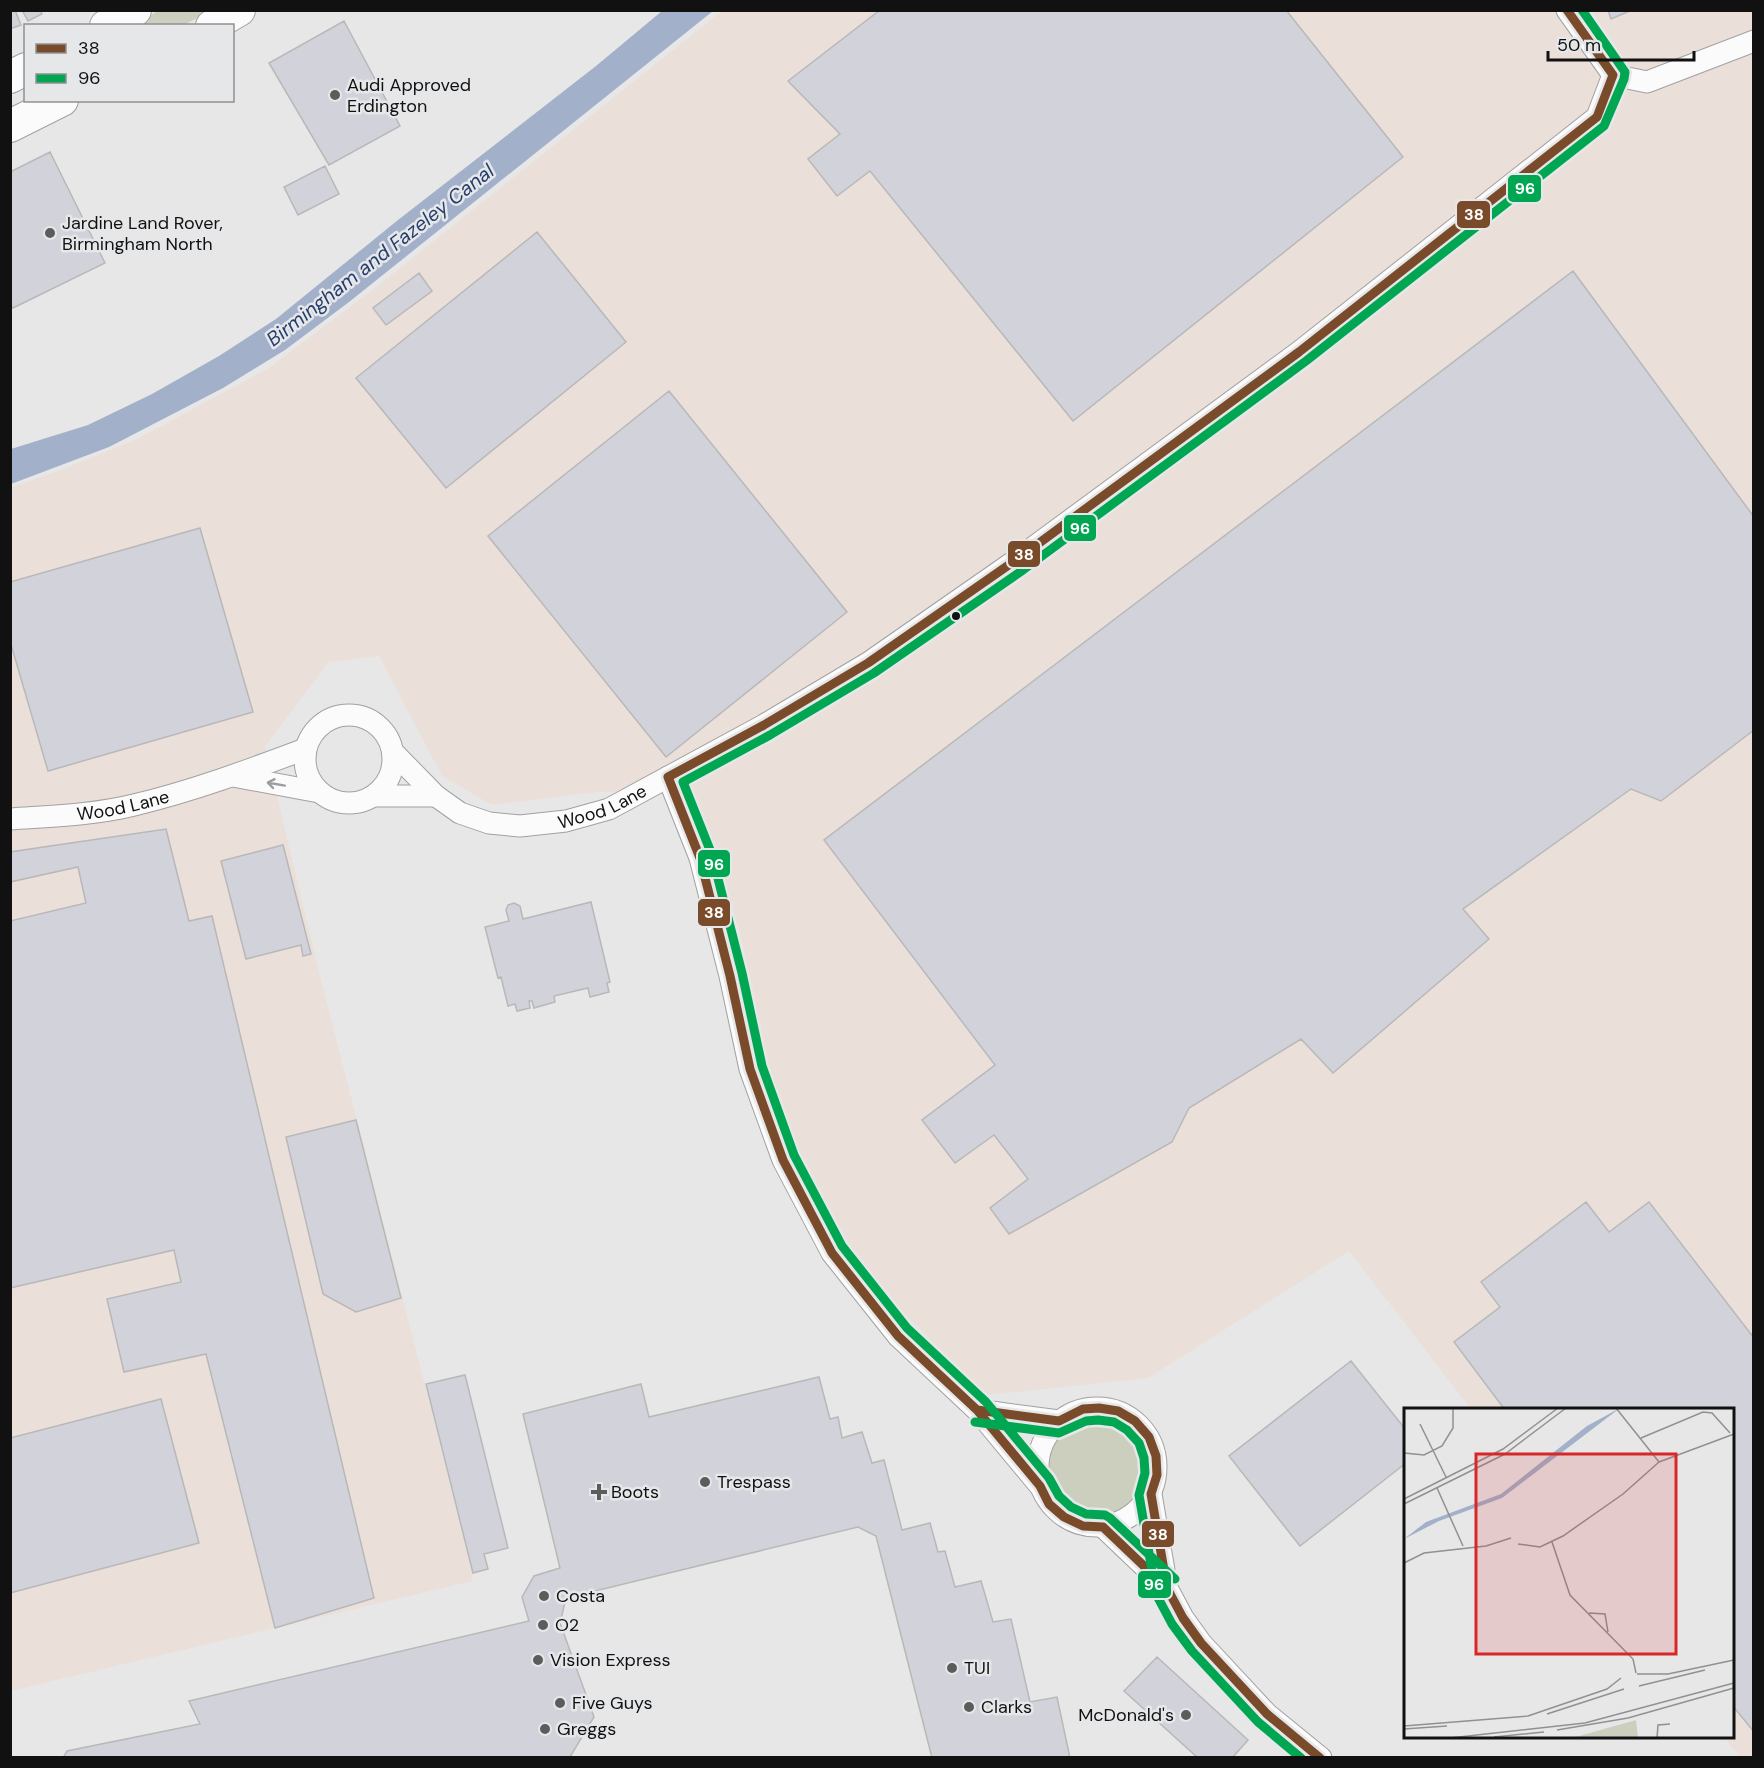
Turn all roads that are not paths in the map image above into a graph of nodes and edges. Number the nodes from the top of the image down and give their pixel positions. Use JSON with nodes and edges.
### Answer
{"nodes":[{"id":1,"x":135,"y":10,"type":"edge"},
{"id":2,"x":239,"y":10,"type":"edge"},
{"id":3,"x":1567,"y":10,"type":"edge"},
{"id":4,"x":110,"y":24,"type":"edge"},
{"id":5,"x":215,"y":24,"type":"edge"},
{"id":6,"x":1754,"y":40,"type":"edge"},
{"id":7,"x":24,"y":70,"type":"edge"},
{"id":8,"x":1613,"y":75,"type":"junction"},
{"id":9,"x":10,"y":77,"type":"edge"},
{"id":10,"x":58,"y":102,"type":"edge"},
{"id":11,"x":10,"y":126,"type":"edge"},
{"id":12,"x":305,"y":749,"type":"junction"},
{"id":13,"x":393,"y":752,"type":"junction"},
{"id":14,"x":233,"y":776,"type":"junction"},
{"id":15,"x":668,"y":777,"type":"junction"},
{"id":16,"x":319,"y":792,"type":"junction"},
{"id":17,"x":373,"y":796,"type":"junction"},
{"id":18,"x":436,"y":796,"type":"junction"},
{"id":19,"x":10,"y":819,"type":"edge"},
{"id":20,"x":977,"y":1410,"type":"junction"},
{"id":21,"x":1059,"y":1421,"type":"junction"},
{"id":22,"x":1040,"y":1486,"type":"junction"},
{"id":23,"x":1151,"y":1494,"type":"junction"},
{"id":24,"x":1103,"y":1527,"type":"junction"},
{"id":25,"x":1167,"y":1588,"type":"junction"},
{"id":26,"x":1321,"y":1758,"type":"edge"}],
"edges":[{"from":1,"to":4,"type":"highway"},
{"from":2,"to":5,"type":"highway"},
{"from":3,"to":8,"type":"street"},
{"from":6,"to":8,"type":"street"},
{"from":7,"to":9,"type":"highway"},
{"from":8,"to":15,"type":"street","name":"Wood Lane"},
{"from":10,"to":11,"type":"highway"},
{"from":12,"to":13,"type":"street"},
{"from":12,"to":14,"type":"street","name":"Wood Lane"},
{"from":12,"to":16,"type":"street"},
{"from":13,"to":17,"type":"street"},
{"from":13,"to":18,"type":"street","name":"Wood Lane"},
{"from":16,"to":14,"type":"street","name":"Wood Lane","one_way":true},
{"from":14,"to":19,"type":"street","name":"Wood Lane"},
{"from":15,"to":18,"type":"street","name":"Wood Lane"},
{"from":15,"to":20,"type":"street"},
{"from":16,"to":17,"type":"street"},
{"from":17,"to":18,"type":"street"},
{"from":20,"to":21,"type":"street"},
{"from":20,"to":22,"type":"street"},
{"from":21,"to":22,"type":"street"},
{"from":21,"to":23,"type":"street"},
{"from":22,"to":24,"type":"street"},
{"from":23,"to":24,"type":"street"},
{"from":23,"to":25,"type":"street"},
{"from":24,"to":25,"type":"street"},
{"from":25,"to":26,"type":"street"}]}
